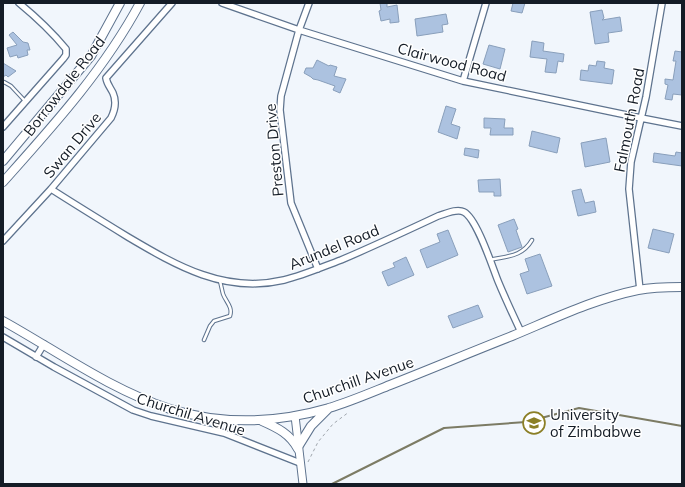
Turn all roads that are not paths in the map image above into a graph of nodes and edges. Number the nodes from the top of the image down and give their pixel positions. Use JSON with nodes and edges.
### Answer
{"nodes":[{"id":1,"x":19,"y":3,"type":"edge"},
{"id":2,"x":120,"y":3,"type":"edge"},
{"id":3,"x":140,"y":3,"type":"edge"},
{"id":4,"x":172,"y":3,"type":"edge"},
{"id":5,"x":222,"y":3,"type":"edge"},
{"id":6,"x":309,"y":3,"type":"edge"},
{"id":7,"x":486,"y":3,"type":"edge"},
{"id":8,"x":662,"y":3,"type":"edge"},
{"id":9,"x":299,"y":30,"type":"junction"},
{"id":10,"x":463,"y":80,"type":"junction"},
{"id":11,"x":3,"y":83,"type":"edge"},
{"id":12,"x":25,"y":102,"type":"junction"},
{"id":13,"x":641,"y":118,"type":"junction"},
{"id":14,"x":4,"y":124,"type":"edge"},
{"id":15,"x":682,"y":126,"type":"edge"},
{"id":16,"x":3,"y":161,"type":"edge"},
{"id":17,"x":3,"y":182,"type":"edge"},
{"id":18,"x":51,"y":189,"type":"junction"},
{"id":19,"x":532,"y":240,"type":"dead end"},
{"id":20,"x":3,"y":241,"type":"edge"},
{"id":21,"x":490,"y":260,"type":"junction"},
{"id":22,"x":318,"y":269,"type":"junction"},
{"id":23,"x":220,"y":280,"type":"junction"},
{"id":24,"x":682,"y":287,"type":"edge"},
{"id":25,"x":640,"y":290,"type":"junction"},
{"id":26,"x":3,"y":321,"type":"edge"},
{"id":27,"x":521,"y":332,"type":"junction"},
{"id":28,"x":3,"y":337,"type":"edge"},
{"id":29,"x":204,"y":340,"type":"dead end"},
{"id":30,"x":44,"y":344,"type":"junction"},
{"id":31,"x":36,"y":356,"type":"junction"},
{"id":32,"x":329,"y":408,"type":"junction"},
{"id":33,"x":295,"y":416,"type":"junction"},
{"id":34,"x":259,"y":420,"type":"junction"},
{"id":35,"x":298,"y":448,"type":"junction"},
{"id":36,"x":304,"y":464,"type":"junction"},
{"id":37,"x":303,"y":484,"type":"edge"}],
"edges":[{"from":1,"to":12,"type":"street"},
{"from":2,"to":16,"type":"main road","name":"Borrowdale Road"},
{"from":3,"to":17,"type":"main road","name":"Borrowdale Road"},
{"from":4,"to":18,"type":"street","name":"Swan Drive"},
{"from":5,"to":9,"type":"street","name":"Clairwood Road"},
{"from":6,"to":9,"type":"street","name":"Preston Drive"},
{"from":7,"to":10,"type":"street"},
{"from":8,"to":13,"type":"street","name":"Falmouth Road"},
{"from":9,"to":10,"type":"street","name":"Clairwood Road"},
{"from":9,"to":22,"type":"street","name":"Preston Drive"},
{"from":10,"to":13,"type":"street","name":"Clairwood Road"},
{"from":11,"to":12,"type":"lane"},
{"from":12,"to":14,"type":"street"},
{"from":13,"to":15,"type":"street","name":"Clairwood Road"},
{"from":13,"to":25,"type":"street","name":"Falmouth Road"},
{"from":18,"to":20,"type":"street","name":"Swan Drive"},
{"from":18,"to":23,"type":"street","name":"Arundel Road"},
{"from":19,"to":21,"type":"lane"},
{"from":21,"to":22,"type":"street","name":"Arundel Road"},
{"from":21,"to":27,"type":"street","name":"Arundel Road"},
{"from":22,"to":23,"type":"street","name":"Arundel Road"},
{"from":23,"to":29,"type":"lane"},
{"from":24,"to":25,"type":"main road","name":"Churchill Avenue"},
{"from":25,"to":27,"type":"main road","name":"Churchill Avenue"},
{"from":26,"to":30,"type":"main road","name":"Churchill Avenue"},
{"from":27,"to":32,"type":"main road","name":"Churchill Avenue"},
{"from":28,"to":31,"type":"street","name":"Churchil Avenue"},
{"from":30,"to":31,"type":"street"},
{"from":30,"to":34,"type":"main road","name":"Churchill Avenue"},
{"from":31,"to":36,"type":"street","name":"Churchil Avenue"},
{"from":32,"to":33,"type":"main road","name":"Churchill Avenue"},
{"from":32,"to":35,"type":"main road"},
{"from":33,"to":34,"type":"main road","name":"Churchill Avenue"},
{"from":33,"to":35,"type":"street"},
{"from":34,"to":35,"type":"main road"},
{"from":35,"to":36,"type":"street"},
{"from":36,"to":37,"type":"street"}]}
